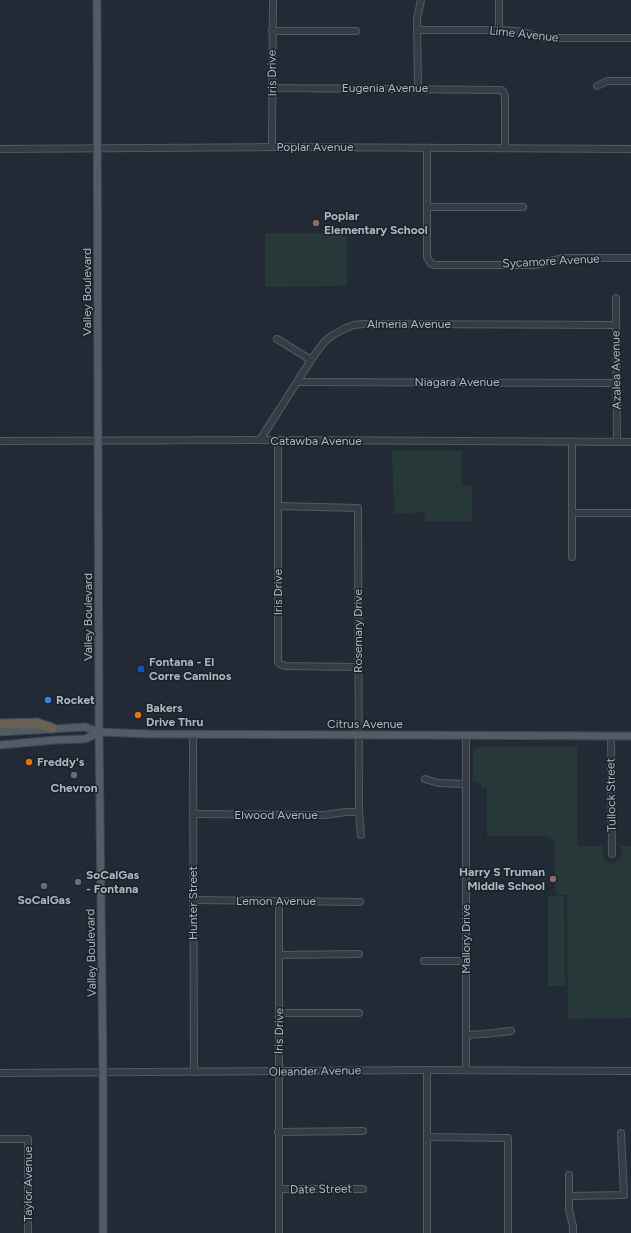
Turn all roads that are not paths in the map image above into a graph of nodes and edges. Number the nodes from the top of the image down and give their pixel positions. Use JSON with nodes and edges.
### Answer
{"nodes":[{"id":1,"x":97,"y":0,"type":"edge"},
{"id":2,"x":273,"y":0,"type":"edge"},
{"id":3,"x":421,"y":0,"type":"edge"},
{"id":4,"x":499,"y":0,"type":"edge"},
{"id":5,"x":417,"y":30,"type":"junction"},
{"id":6,"x":499,"y":30,"type":"junction"},
{"id":7,"x":272,"y":31,"type":"junction"},
{"id":8,"x":356,"y":31,"type":"dead end"},
{"id":9,"x":631,"y":38,"type":"edge"},
{"id":10,"x":631,"y":81,"type":"edge"},
{"id":11,"x":596,"y":86,"type":"dead end"},
{"id":12,"x":272,"y":88,"type":"junction"},
{"id":13,"x":418,"y":88,"type":"junction"},
{"id":14,"x":272,"y":147,"type":"junction"},
{"id":15,"x":427,"y":148,"type":"junction"},
{"id":16,"x":505,"y":148,"type":"junction"},
{"id":17,"x":0,"y":149,"type":"edge"},
{"id":18,"x":98,"y":149,"type":"junction"},
{"id":19,"x":631,"y":149,"type":"edge"},
{"id":20,"x":427,"y":207,"type":"junction"},
{"id":21,"x":523,"y":207,"type":"dead end"},
{"id":22,"x":631,"y":258,"type":"edge"},
{"id":23,"x":616,"y":298,"type":"dead end"},
{"id":24,"x":616,"y":325,"type":"junction"},
{"id":25,"x":277,"y":339,"type":"dead end"},
{"id":26,"x":311,"y":360,"type":"junction"},
{"id":27,"x":299,"y":382,"type":"junction"},
{"id":28,"x":616,"y":383,"type":"junction"},
{"id":29,"x":260,"y":440,"type":"junction"},
{"id":30,"x":278,"y":440,"type":"junction"},
{"id":31,"x":0,"y":441,"type":"edge"},
{"id":32,"x":98,"y":441,"type":"junction"},
{"id":33,"x":616,"y":442,"type":"junction"},
{"id":34,"x":631,"y":442,"type":"edge"},
{"id":35,"x":572,"y":443,"type":"junction"},
{"id":36,"x":278,"y":506,"type":"junction"},
{"id":37,"x":631,"y":513,"type":"edge"},
{"id":38,"x":572,"y":514,"type":"junction"},
{"id":39,"x":572,"y":557,"type":"dead end"},
{"id":40,"x":358,"y":667,"type":"junction"},
{"id":41,"x":0,"y":724,"type":"edge"},
{"id":42,"x":52,"y":728,"type":"junction"},
{"id":43,"x":0,"y":732,"type":"edge"},
{"id":44,"x":99,"y":732,"type":"junction"},
{"id":45,"x":193,"y":734,"type":"junction"},
{"id":46,"x":358,"y":735,"type":"junction"},
{"id":47,"x":466,"y":735,"type":"junction"},
{"id":48,"x":611,"y":736,"type":"junction"},
{"id":49,"x":631,"y":736,"type":"edge"},
{"id":50,"x":0,"y":745,"type":"edge"},
{"id":51,"x":425,"y":779,"type":"dead end"},
{"id":52,"x":466,"y":784,"type":"junction"},
{"id":53,"x":359,"y":812,"type":"junction"},
{"id":54,"x":193,"y":814,"type":"junction"},
{"id":55,"x":361,"y":835,"type":"dead end"},
{"id":56,"x":612,"y":854,"type":"dead end"},
{"id":57,"x":193,"y":900,"type":"junction"},
{"id":58,"x":279,"y":901,"type":"junction"},
{"id":59,"x":360,"y":902,"type":"dead end"},
{"id":60,"x":359,"y":954,"type":"dead end"},
{"id":61,"x":279,"y":955,"type":"junction"},
{"id":62,"x":424,"y":961,"type":"dead end"},
{"id":63,"x":466,"y":961,"type":"junction"},
{"id":64,"x":279,"y":1013,"type":"junction"},
{"id":65,"x":359,"y":1013,"type":"dead end"},
{"id":66,"x":511,"y":1031,"type":"dead end"},
{"id":67,"x":466,"y":1035,"type":"junction"},
{"id":68,"x":427,"y":1070,"type":"junction"},
{"id":69,"x":466,"y":1070,"type":"junction"},
{"id":70,"x":103,"y":1071,"type":"junction"},
{"id":71,"x":631,"y":1071,"type":"edge"},
{"id":72,"x":194,"y":1072,"type":"junction"},
{"id":73,"x":279,"y":1072,"type":"junction"},
{"id":74,"x":0,"y":1073,"type":"edge"},
{"id":75,"x":362,"y":1131,"type":"dead end"},
{"id":76,"x":278,"y":1132,"type":"junction"},
{"id":77,"x":622,"y":1133,"type":"dead end"},
{"id":78,"x":427,"y":1137,"type":"junction"},
{"id":79,"x":0,"y":1139,"type":"edge"},
{"id":80,"x":569,"y":1176,"type":"dead end"},
{"id":81,"x":279,"y":1189,"type":"junction"},
{"id":82,"x":362,"y":1189,"type":"dead end"},
{"id":83,"x":569,"y":1196,"type":"junction"},
{"id":84,"x":28,"y":1233,"type":"edge"},
{"id":85,"x":103,"y":1233,"type":"edge"},
{"id":86,"x":279,"y":1233,"type":"edge"},
{"id":87,"x":427,"y":1233,"type":"edge"},
{"id":88,"x":508,"y":1233,"type":"edge"},
{"id":89,"x":573,"y":1233,"type":"edge"}],
"edges":[{"from":1,"to":18,"type":"main road","name":"Valley Boulevard"},
{"from":2,"to":7,"type":"street","name":"Iris Drive"},
{"from":3,"to":5,"type":"street"},
{"from":4,"to":6,"type":"street"},
{"from":5,"to":6,"type":"street","name":"Lime Avenue"},
{"from":5,"to":13,"type":"street"},
{"from":6,"to":9,"type":"street","name":"Lime Avenue"},
{"from":7,"to":8,"type":"street"},
{"from":7,"to":12,"type":"street","name":"Iris Drive"},
{"from":10,"to":11,"type":"street"},
{"from":12,"to":13,"type":"street","name":"Eugenia Avenue"},
{"from":12,"to":14,"type":"street","name":"Iris Drive"},
{"from":13,"to":16,"type":"street","name":"Eugenia Avenue"},
{"from":14,"to":15,"type":"street","name":"Poplar Avenue"},
{"from":14,"to":18,"type":"street","name":"Poplar Avenue"},
{"from":15,"to":16,"type":"street","name":"Poplar Avenue"},
{"from":15,"to":20,"type":"street"},
{"from":16,"to":19,"type":"street","name":"Poplar Avenue"},
{"from":17,"to":18,"type":"street","name":"Poplar Avenue"},
{"from":18,"to":32,"type":"main road","name":"Valley Boulevard"},
{"from":20,"to":21,"type":"street"},
{"from":20,"to":22,"type":"street","name":"Sycamore Avenue"},
{"from":23,"to":24,"type":"street","name":"Azalea Avenue"},
{"from":24,"to":26,"type":"street","name":"Almeria Avenue"},
{"from":24,"to":28,"type":"street","name":"Azalea Avenue"},
{"from":25,"to":26,"type":"street"},
{"from":26,"to":27,"type":"street","name":"Almeria Avenue"},
{"from":27,"to":28,"type":"street","name":"Niagara Avenue"},
{"from":27,"to":29,"type":"street","name":"Almeria Avenue"},
{"from":28,"to":33,"type":"street","name":"Azalea Avenue"},
{"from":29,"to":30,"type":"street","name":"Catawba Avenue"},
{"from":29,"to":32,"type":"street","name":"Catawba Avenue"},
{"from":30,"to":35,"type":"street","name":"Catawba Avenue"},
{"from":30,"to":36,"type":"street","name":"Iris Drive"},
{"from":31,"to":32,"type":"street","name":"Catawba Avenue"},
{"from":32,"to":44,"type":"main road","name":"Valley Boulevard"},
{"from":33,"to":34,"type":"street","name":"Catawba Avenue"},
{"from":33,"to":35,"type":"street","name":"Catawba Avenue"},
{"from":35,"to":38,"type":"street"},
{"from":36,"to":40,"type":"street","name":"Iris Drive"},
{"from":36,"to":40,"type":"street","name":"Rosemary Drive"},
{"from":37,"to":38,"type":"street"},
{"from":38,"to":39,"type":"street"},
{"from":40,"to":46,"type":"street","name":"Rosemary Drive"},
{"from":41,"to":42,"type":"highway"},
{"from":42,"to":43,"type":"main road","name":"Citrus Avenue"},
{"from":42,"to":44,"type":"main road","name":"Citrus Avenue"},
{"from":44,"to":45,"type":"main road","name":"Citrus Avenue"},
{"from":44,"to":50,"type":"main road","name":"Citrus Avenue"},
{"from":44,"to":70,"type":"main road","name":"Valley Boulevard"},
{"from":45,"to":46,"type":"main road","name":"Citrus Avenue"},
{"from":45,"to":54,"type":"street","name":"Hunter Street"},
{"from":46,"to":47,"type":"main road","name":"Citrus Avenue"},
{"from":46,"to":53,"type":"street","name":"Rosemary Drive"},
{"from":47,"to":48,"type":"main road","name":"Citrus Avenue"},
{"from":47,"to":52,"type":"street","name":"Mallory Drive"},
{"from":48,"to":49,"type":"main road","name":"Citrus Avenue"},
{"from":48,"to":56,"type":"street","name":"Tullock Street"},
{"from":51,"to":52,"type":"street"},
{"from":52,"to":63,"type":"street","name":"Mallory Drive"},
{"from":53,"to":54,"type":"street","name":"Elwood Avenue"},
{"from":53,"to":55,"type":"street","name":"Rosemary Drive"},
{"from":54,"to":57,"type":"street","name":"Hunter Street"},
{"from":57,"to":58,"type":"street","name":"Lemon Avenue"},
{"from":57,"to":72,"type":"street","name":"Hunter Street"},
{"from":58,"to":59,"type":"street","name":"Lemon Avenue"},
{"from":58,"to":61,"type":"street","name":"Iris Drive"},
{"from":60,"to":61,"type":"street"},
{"from":61,"to":64,"type":"street","name":"Iris Drive"},
{"from":62,"to":63,"type":"street"},
{"from":63,"to":67,"type":"street","name":"Mallory Drive"},
{"from":64,"to":65,"type":"street"},
{"from":64,"to":73,"type":"street","name":"Iris Drive"},
{"from":66,"to":67,"type":"street"},
{"from":67,"to":69,"type":"street","name":"Mallory Drive"},
{"from":68,"to":69,"type":"street","name":"Oleander Avenue"},
{"from":68,"to":73,"type":"street","name":"Oleander Avenue"},
{"from":68,"to":78,"type":"street"},
{"from":69,"to":71,"type":"street","name":"Oleander Avenue"},
{"from":70,"to":72,"type":"street","name":"Oleander Avenue"},
{"from":70,"to":74,"type":"street","name":"Oleander Avenue"},
{"from":70,"to":85,"type":"main road","name":"Valley Boulevard"},
{"from":72,"to":73,"type":"street","name":"Oleander Avenue"},
{"from":73,"to":76,"type":"street","name":"Iris Drive"},
{"from":75,"to":76,"type":"street"},
{"from":76,"to":81,"type":"street","name":"Iris Drive"},
{"from":77,"to":83,"type":"street"},
{"from":78,"to":87,"type":"street"},
{"from":78,"to":88,"type":"street"},
{"from":79,"to":84,"type":"street","name":"Taylor Avenue"},
{"from":80,"to":83,"type":"street"},
{"from":81,"to":82,"type":"street","name":"Date Street"},
{"from":81,"to":86,"type":"street","name":"Iris Drive"},
{"from":83,"to":89,"type":"street"}]}
